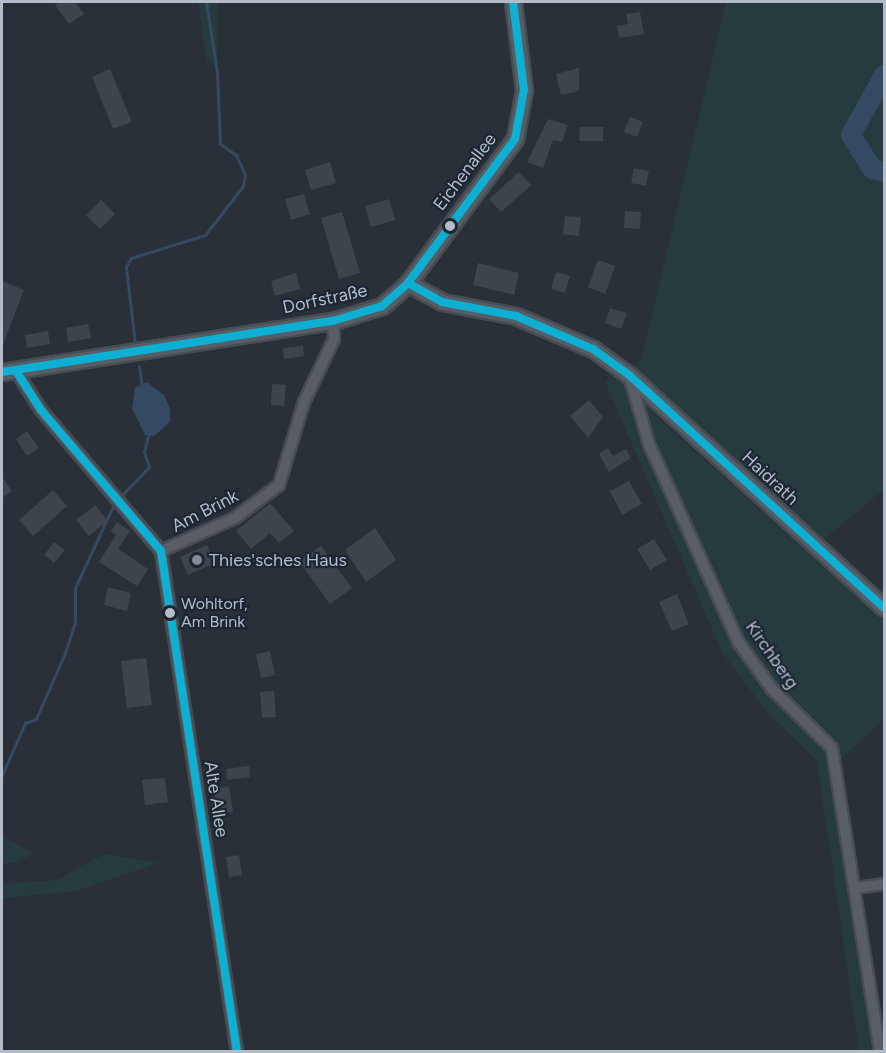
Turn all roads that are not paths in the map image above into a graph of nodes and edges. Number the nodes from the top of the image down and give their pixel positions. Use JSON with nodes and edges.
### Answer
{"nodes":[{"id":1,"x":513,"y":2,"type":"edge"},
{"id":2,"x":408,"y":283,"type":"junction"},
{"id":3,"x":333,"y":321,"type":"junction"},
{"id":4,"x":9,"y":371,"type":"edge"},
{"id":5,"x":629,"y":375,"type":"junction"},
{"id":6,"x":161,"y":551,"type":"junction"},
{"id":7,"x":885,"y":608,"type":"edge"},
{"id":8,"x":885,"y":884,"type":"edge"},
{"id":9,"x":856,"y":888,"type":"junction"},
{"id":10,"x":237,"y":1052,"type":"edge"},
{"id":11,"x":880,"y":1052,"type":"edge"}],
"edges":[{"from":1,"to":2,"type":"street","name":"Eichenallee"},
{"from":2,"to":3,"type":"street","name":"Dorfstraße"},
{"from":2,"to":5,"type":"street"},
{"from":3,"to":4,"type":"street","name":"Dorfstraße"},
{"from":3,"to":6,"type":"street","name":"Am Brink"},
{"from":4,"to":6,"type":"street","name":"Am Brink"},
{"from":5,"to":7,"type":"street","name":"Haidrath"},
{"from":5,"to":9,"type":"street","name":"Kirchberg"},
{"from":6,"to":10,"type":"street","name":"Alte Allee"},
{"from":8,"to":9,"type":"street"},
{"from":9,"to":11,"type":"street","name":"Kirchberg"}]}
